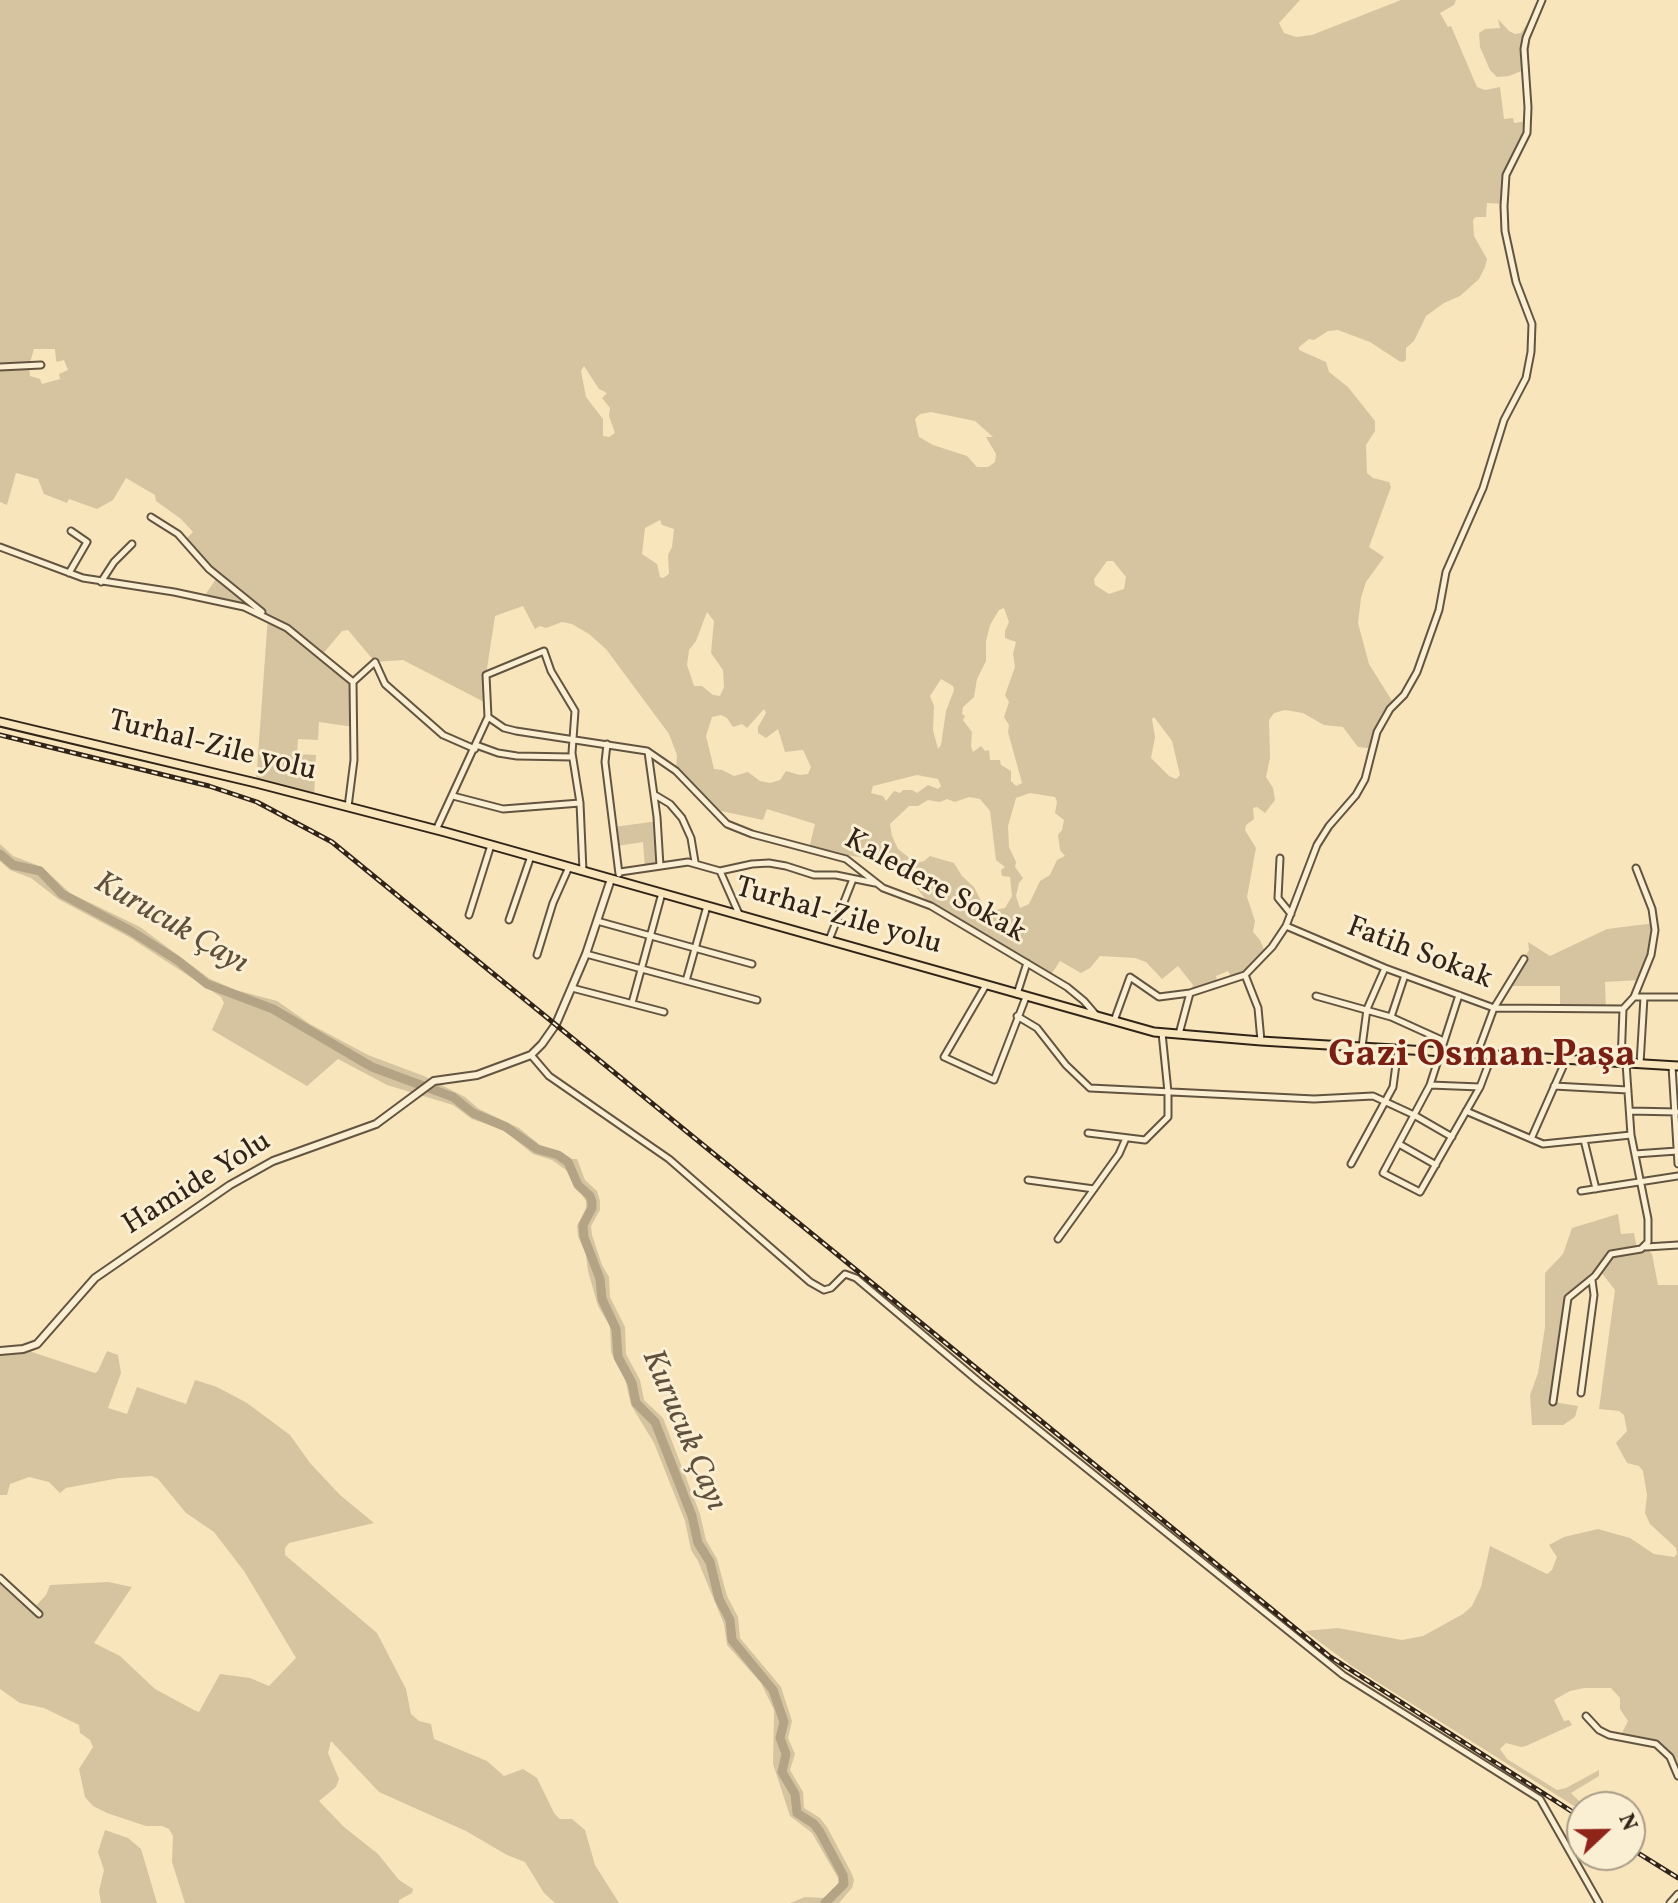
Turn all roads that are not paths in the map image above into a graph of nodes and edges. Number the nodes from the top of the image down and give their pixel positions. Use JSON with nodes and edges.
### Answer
{"nodes":[{"id":1,"x":1542,"y":0,"type":"edge"},
{"id":2,"x":41,"y":365,"type":"dead end"},
{"id":3,"x":0,"y":367,"type":"edge"},
{"id":4,"x":151,"y":517,"type":"dead end"},
{"id":5,"x":71,"y":531,"type":"dead end"},
{"id":6,"x":132,"y":544,"type":"dead end"},
{"id":7,"x":0,"y":547,"type":"edge"},
{"id":8,"x":69,"y":573,"type":"junction"},
{"id":9,"x":101,"y":582,"type":"junction"},
{"id":10,"x":264,"y":615,"type":"junction"},
{"id":11,"x":353,"y":682,"type":"junction"},
{"id":12,"x":488,"y":717,"type":"junction"},
{"id":13,"x":0,"y":722,"type":"edge"},
{"id":14,"x":574,"y":740,"type":"junction"},
{"id":15,"x":607,"y":744,"type":"junction"},
{"id":16,"x":476,"y":747,"type":"junction"},
{"id":17,"x":647,"y":751,"type":"junction"},
{"id":18,"x":572,"y":757,"type":"junction"},
{"id":19,"x":655,"y":795,"type":"junction"},
{"id":20,"x":453,"y":796,"type":"junction"},
{"id":21,"x":580,"y":803,"type":"junction"},
{"id":22,"x":348,"y":807,"type":"junction"},
{"id":23,"x":436,"y":830,"type":"junction"},
{"id":24,"x":491,"y":845,"type":"junction"},
{"id":25,"x":531,"y":856,"type":"junction"},
{"id":26,"x":1280,"y":858,"type":"dead end"},
{"id":27,"x":695,"y":863,"type":"junction"},
{"id":28,"x":660,"y":866,"type":"junction"},
{"id":29,"x":569,"y":867,"type":"junction"},
{"id":30,"x":1636,"y":868,"type":"dead end"},
{"id":31,"x":583,"y":871,"type":"junction"},
{"id":32,"x":720,"y":871,"type":"junction"},
{"id":33,"x":616,"y":877,"type":"junction"},
{"id":34,"x":853,"y":879,"type":"junction"},
{"id":35,"x":876,"y":883,"type":"junction"},
{"id":36,"x":662,"y":893,"type":"junction"},
{"id":37,"x":707,"y":906,"type":"junction"},
{"id":38,"x":1291,"y":914,"type":"junction"},
{"id":39,"x":469,"y":915,"type":"dead end"},
{"id":40,"x":740,"y":915,"type":"junction"},
{"id":41,"x":509,"y":920,"type":"dead end"},
{"id":42,"x":597,"y":921,"type":"junction"},
{"id":43,"x":1286,"y":926,"type":"junction"},
{"id":44,"x":650,"y":935,"type":"junction"},
{"id":45,"x":829,"y":940,"type":"junction"},
{"id":46,"x":696,"y":948,"type":"junction"},
{"id":47,"x":586,"y":954,"type":"junction"},
{"id":48,"x":537,"y":955,"type":"dead end"},
{"id":49,"x":1524,"y":959,"type":"dead end"},
{"id":50,"x":1027,"y":963,"type":"junction"},
{"id":51,"x":752,"y":964,"type":"dead end"},
{"id":52,"x":1385,"y":968,"type":"junction"},
{"id":53,"x":641,"y":969,"type":"junction"},
{"id":54,"x":1245,"y":975,"type":"junction"},
{"id":55,"x":1405,"y":975,"type":"junction"},
{"id":56,"x":686,"y":981,"type":"junction"},
{"id":57,"x":986,"y":985,"type":"junction"},
{"id":58,"x":572,"y":988,"type":"junction"},
{"id":59,"x":1190,"y":993,"type":"junction"},
{"id":60,"x":1017,"y":994,"type":"junction"},
{"id":61,"x":1459,"y":995,"type":"junction"},
{"id":62,"x":1316,"y":996,"type":"dead end"},
{"id":63,"x":1026,"y":997,"type":"junction"},
{"id":64,"x":1634,"y":997,"type":"junction"},
{"id":65,"x":1644,"y":997,"type":"junction"},
{"id":66,"x":1678,"y":997,"type":"edge"},
{"id":67,"x":757,"y":1000,"type":"dead end"},
{"id":68,"x":632,"y":1003,"type":"junction"},
{"id":69,"x":1494,"y":1008,"type":"junction"},
{"id":70,"x":1367,"y":1009,"type":"junction"},
{"id":71,"x":1623,"y":1009,"type":"junction"},
{"id":72,"x":664,"y":1012,"type":"dead end"},
{"id":73,"x":1017,"y":1016,"type":"junction"},
{"id":74,"x":1097,"y":1017,"type":"junction"},
{"id":75,"x":1391,"y":1017,"type":"junction"},
{"id":76,"x":1114,"y":1022,"type":"junction"},
{"id":77,"x":1162,"y":1033,"type":"junction"},
{"id":78,"x":1178,"y":1035,"type":"junction"},
{"id":79,"x":1261,"y":1041,"type":"junction"},
{"id":80,"x":1444,"y":1041,"type":"junction"},
{"id":81,"x":1362,"y":1047,"type":"junction"},
{"id":82,"x":1398,"y":1049,"type":"junction"},
{"id":83,"x":1440,"y":1052,"type":"junction"},
{"id":84,"x":1477,"y":1054,"type":"junction"},
{"id":85,"x":531,"y":1055,"type":"junction"},
{"id":86,"x":1492,"y":1055,"type":"junction"},
{"id":87,"x":1566,"y":1060,"type":"junction"},
{"id":88,"x":1623,"y":1063,"type":"junction"},
{"id":89,"x":1640,"y":1064,"type":"junction"},
{"id":90,"x":1675,"y":1066,"type":"edge"},
{"id":91,"x":1430,"y":1085,"type":"junction"},
{"id":92,"x":1554,"y":1086,"type":"junction"},
{"id":93,"x":1480,"y":1087,"type":"junction"},
{"id":94,"x":1628,"y":1090,"type":"junction"},
{"id":95,"x":1168,"y":1092,"type":"junction"},
{"id":96,"x":1383,"y":1101,"type":"junction"},
{"id":97,"x":1466,"y":1111,"type":"junction"},
{"id":98,"x":1630,"y":1111,"type":"junction"},
{"id":99,"x":1676,"y":1112,"type":"edge"},
{"id":100,"x":1414,"y":1115,"type":"junction"},
{"id":101,"x":1088,"y":1133,"type":"dead end"},
{"id":102,"x":1631,"y":1135,"type":"junction"},
{"id":103,"x":1452,"y":1137,"type":"junction"},
{"id":104,"x":1126,"y":1138,"type":"junction"},
{"id":105,"x":1531,"y":1139,"type":"junction"},
{"id":106,"x":1584,"y":1140,"type":"junction"},
{"id":107,"x":1399,"y":1144,"type":"junction"},
{"id":108,"x":1677,"y":1151,"type":"edge"},
{"id":109,"x":1635,"y":1154,"type":"junction"},
{"id":110,"x":1351,"y":1164,"type":"dead end"},
{"id":111,"x":1678,"y":1164,"type":"edge"},
{"id":112,"x":1436,"y":1165,"type":"junction"},
{"id":113,"x":1678,"y":1176,"type":"edge"},
{"id":114,"x":1028,"y":1180,"type":"dead end"},
{"id":115,"x":1640,"y":1182,"type":"junction"},
{"id":116,"x":1094,"y":1189,"type":"junction"},
{"id":117,"x":1596,"y":1189,"type":"junction"},
{"id":118,"x":1581,"y":1191,"type":"dead end"},
{"id":119,"x":1058,"y":1239,"type":"dead end"},
{"id":120,"x":1678,"y":1245,"type":"edge"},
{"id":121,"x":1645,"y":1247,"type":"junction"},
{"id":122,"x":1592,"y":1279,"type":"junction"},
{"id":123,"x":0,"y":1351,"type":"edge"},
{"id":124,"x":1581,"y":1393,"type":"dead end"},
{"id":125,"x":1553,"y":1402,"type":"dead end"},
{"id":126,"x":0,"y":1578,"type":"edge"},
{"id":127,"x":39,"y":1614,"type":"dead end"},
{"id":128,"x":1586,"y":1716,"type":"dead end"},
{"id":129,"x":1678,"y":1776,"type":"edge"},
{"id":130,"x":1678,"y":1894,"type":"edge"},
{"id":131,"x":1599,"y":1903,"type":"edge"},
{"id":132,"x":1670,"y":1903,"type":"edge"}],
"edges":[{"from":1,"to":38,"type":"street"},
{"from":2,"to":3,"type":"street"},
{"from":4,"to":10,"type":"street"},
{"from":5,"to":8,"type":"street"},
{"from":6,"to":9,"type":"street"},
{"from":7,"to":8,"type":"street"},
{"from":8,"to":9,"type":"street"},
{"from":9,"to":10,"type":"street"},
{"from":10,"to":11,"type":"street"},
{"from":11,"to":16,"type":"street"},
{"from":11,"to":22,"type":"street"},
{"from":12,"to":14,"type":"street","name":"Kaledere Sokak"},
{"from":12,"to":14,"type":"street"},
{"from":12,"to":16,"type":"street"},
{"from":13,"to":22,"type":"main road","name":"Turhal-Zile yolu"},
{"from":14,"to":15,"type":"street","name":"Kaledere Sokak"},
{"from":14,"to":18,"type":"street"},
{"from":15,"to":17,"type":"street","name":"Kaledere Sokak"},
{"from":15,"to":33,"type":"street"},
{"from":16,"to":18,"type":"street"},
{"from":16,"to":20,"type":"street"},
{"from":17,"to":19,"type":"street"},
{"from":17,"to":35,"type":"street","name":"Kaledere Sokak"},
{"from":18,"to":21,"type":"street"},
{"from":19,"to":27,"type":"street"},
{"from":19,"to":28,"type":"street"},
{"from":20,"to":21,"type":"street"},
{"from":20,"to":23,"type":"street"},
{"from":21,"to":31,"type":"street"},
{"from":22,"to":23,"type":"main road","name":"Turhal-Zile yolu"},
{"from":23,"to":24,"type":"main road","name":"Turhal-Zile yolu"},
{"from":24,"to":25,"type":"main road","name":"Turhal-Zile yolu"},
{"from":24,"to":39,"type":"street"},
{"from":25,"to":29,"type":"main road","name":"Turhal-Zile yolu"},
{"from":25,"to":41,"type":"street"},
{"from":26,"to":38,"type":"street"},
{"from":27,"to":28,"type":"street"},
{"from":27,"to":32,"type":"street"},
{"from":28,"to":33,"type":"street"},
{"from":29,"to":31,"type":"main road","name":"Turhal-Zile yolu"},
{"from":29,"to":48,"type":"street"},
{"from":30,"to":64,"type":"street"},
{"from":31,"to":33,"type":"main road","name":"Turhal-Zile yolu"},
{"from":32,"to":34,"type":"street"},
{"from":32,"to":40,"type":"street"},
{"from":33,"to":36,"type":"main road","name":"Turhal-Zile yolu"},
{"from":33,"to":42,"type":"street"},
{"from":34,"to":35,"type":"street"},
{"from":34,"to":45,"type":"street"},
{"from":35,"to":50,"type":"street","name":"Kaledere Sokak"},
{"from":36,"to":37,"type":"main road","name":"Turhal-Zile yolu"},
{"from":36,"to":44,"type":"street"},
{"from":37,"to":40,"type":"main road","name":"Turhal-Zile yolu"},
{"from":37,"to":46,"type":"street"},
{"from":38,"to":43,"type":"street"},
{"from":40,"to":45,"type":"main road","name":"Turhal-Zile yolu"},
{"from":42,"to":44,"type":"street"},
{"from":42,"to":47,"type":"street"},
{"from":43,"to":52,"type":"street","name":"Fatih Sokak"},
{"from":43,"to":54,"type":"street"},
{"from":44,"to":46,"type":"street"},
{"from":44,"to":53,"type":"street"},
{"from":45,"to":57,"type":"main road","name":"Turhal-Zile yolu"},
{"from":46,"to":51,"type":"street"},
{"from":46,"to":56,"type":"street"},
{"from":47,"to":53,"type":"street"},
{"from":47,"to":58,"type":"street"},
{"from":49,"to":69,"type":"street"},
{"from":50,"to":60,"type":"street"},
{"from":50,"to":74,"type":"street","name":"Kaledere Sokak"},
{"from":52,"to":55,"type":"street","name":"Fatih Sokak"},
{"from":52,"to":70,"type":"street"},
{"from":53,"to":56,"type":"street"},
{"from":53,"to":68,"type":"street"},
{"from":54,"to":59,"type":"street"},
{"from":54,"to":79,"type":"street"},
{"from":55,"to":61,"type":"street","name":"Fatih Sokak"},
{"from":55,"to":75,"type":"street"},
{"from":56,"to":67,"type":"street"},
{"from":57,"to":60,"type":"main road","name":"Turhal-Zile yolu"},
{"from":57,"to":73,"type":"street"},
{"from":58,"to":68,"type":"street"},
{"from":58,"to":85,"type":"street"},
{"from":59,"to":76,"type":"street"},
{"from":59,"to":78,"type":"street"},
{"from":60,"to":63,"type":"main road","name":"Turhal-Zile yolu"},
{"from":61,"to":69,"type":"street","name":"Fatih Sokak"},
{"from":61,"to":80,"type":"street"},
{"from":62,"to":70,"type":"street"},
{"from":63,"to":73,"type":"street"},
{"from":63,"to":74,"type":"main road","name":"Turhal-Zile yolu"},
{"from":64,"to":65,"type":"street"},
{"from":64,"to":71,"type":"street"},
{"from":65,"to":66,"type":"street"},
{"from":65,"to":89,"type":"street"},
{"from":68,"to":72,"type":"street"},
{"from":69,"to":71,"type":"street","name":"Fatih Sokak"},
{"from":69,"to":84,"type":"street"},
{"from":70,"to":75,"type":"street"},
{"from":70,"to":81,"type":"street"},
{"from":71,"to":88,"type":"street"},
{"from":73,"to":95,"type":"street"},
{"from":74,"to":76,"type":"main road","name":"Turhal-Zile yolu"},
{"from":75,"to":80,"type":"street"},
{"from":76,"to":77,"type":"main road","name":"Turhal-Zile yolu"},
{"from":77,"to":78,"type":"main road","name":"Turhal-Zile yolu"},
{"from":77,"to":95,"type":"street"},
{"from":78,"to":79,"type":"main road","name":"Turhal-Zile yolu"},
{"from":79,"to":81,"type":"main road","name":"Turhal-Zile yolu"},
{"from":80,"to":83,"type":"street"},
{"from":81,"to":82,"type":"main road","name":"Turhal-Zile yolu"},
{"from":82,"to":83,"type":"main road","name":"Turhal-Zile yolu"},
{"from":82,"to":96,"type":"street"},
{"from":83,"to":84,"type":"main road","name":"Turhal-Zile yolu"},
{"from":83,"to":91,"type":"street"},
{"from":84,"to":86,"type":"main road","name":"Turhal-Zile yolu"},
{"from":85,"to":123,"type":"street","name":"Hamide Yolu"},
{"from":85,"to":131,"type":"street"},
{"from":86,"to":87,"type":"main road","name":"Turhal-Zile yolu"},
{"from":86,"to":93,"type":"street"},
{"from":87,"to":88,"type":"main road","name":"Turhal-Zile yolu"},
{"from":87,"to":92,"type":"street"},
{"from":88,"to":89,"type":"main road","name":"Turhal-Zile yolu"},
{"from":88,"to":94,"type":"street"},
{"from":89,"to":90,"type":"main road","name":"Turhal-Zile yolu"},
{"from":90,"to":99,"type":"street"},
{"from":91,"to":93,"type":"street"},
{"from":91,"to":100,"type":"street"},
{"from":92,"to":94,"type":"street"},
{"from":92,"to":105,"type":"street"},
{"from":93,"to":97,"type":"street"},
{"from":94,"to":98,"type":"street"},
{"from":95,"to":96,"type":"street"},
{"from":95,"to":104,"type":"street"},
{"from":96,"to":100,"type":"street"},
{"from":96,"to":110,"type":"street"},
{"from":97,"to":103,"type":"street"},
{"from":97,"to":105,"type":"street"},
{"from":98,"to":99,"type":"street"},
{"from":98,"to":102,"type":"street"},
{"from":99,"to":108,"type":"street"},
{"from":100,"to":103,"type":"street"},
{"from":100,"to":107,"type":"street"},
{"from":101,"to":104,"type":"street"},
{"from":102,"to":106,"type":"street"},
{"from":102,"to":109,"type":"street"},
{"from":103,"to":112,"type":"street"},
{"from":104,"to":116,"type":"street"},
{"from":105,"to":106,"type":"street"},
{"from":106,"to":117,"type":"street"},
{"from":107,"to":112,"type":"street"},
{"from":107,"to":112,"type":"street"},
{"from":108,"to":109,"type":"street"},
{"from":108,"to":111,"type":"street"},
{"from":109,"to":115,"type":"street"},
{"from":113,"to":115,"type":"street"},
{"from":114,"to":116,"type":"street"},
{"from":115,"to":117,"type":"street"},
{"from":115,"to":121,"type":"street"},
{"from":116,"to":119,"type":"street"},
{"from":117,"to":118,"type":"street"},
{"from":120,"to":121,"type":"street"},
{"from":121,"to":122,"type":"street"},
{"from":122,"to":124,"type":"street"},
{"from":122,"to":125,"type":"street"},
{"from":126,"to":127,"type":"street"},
{"from":128,"to":129,"type":"street"},
{"from":130,"to":132,"type":"street"}]}
